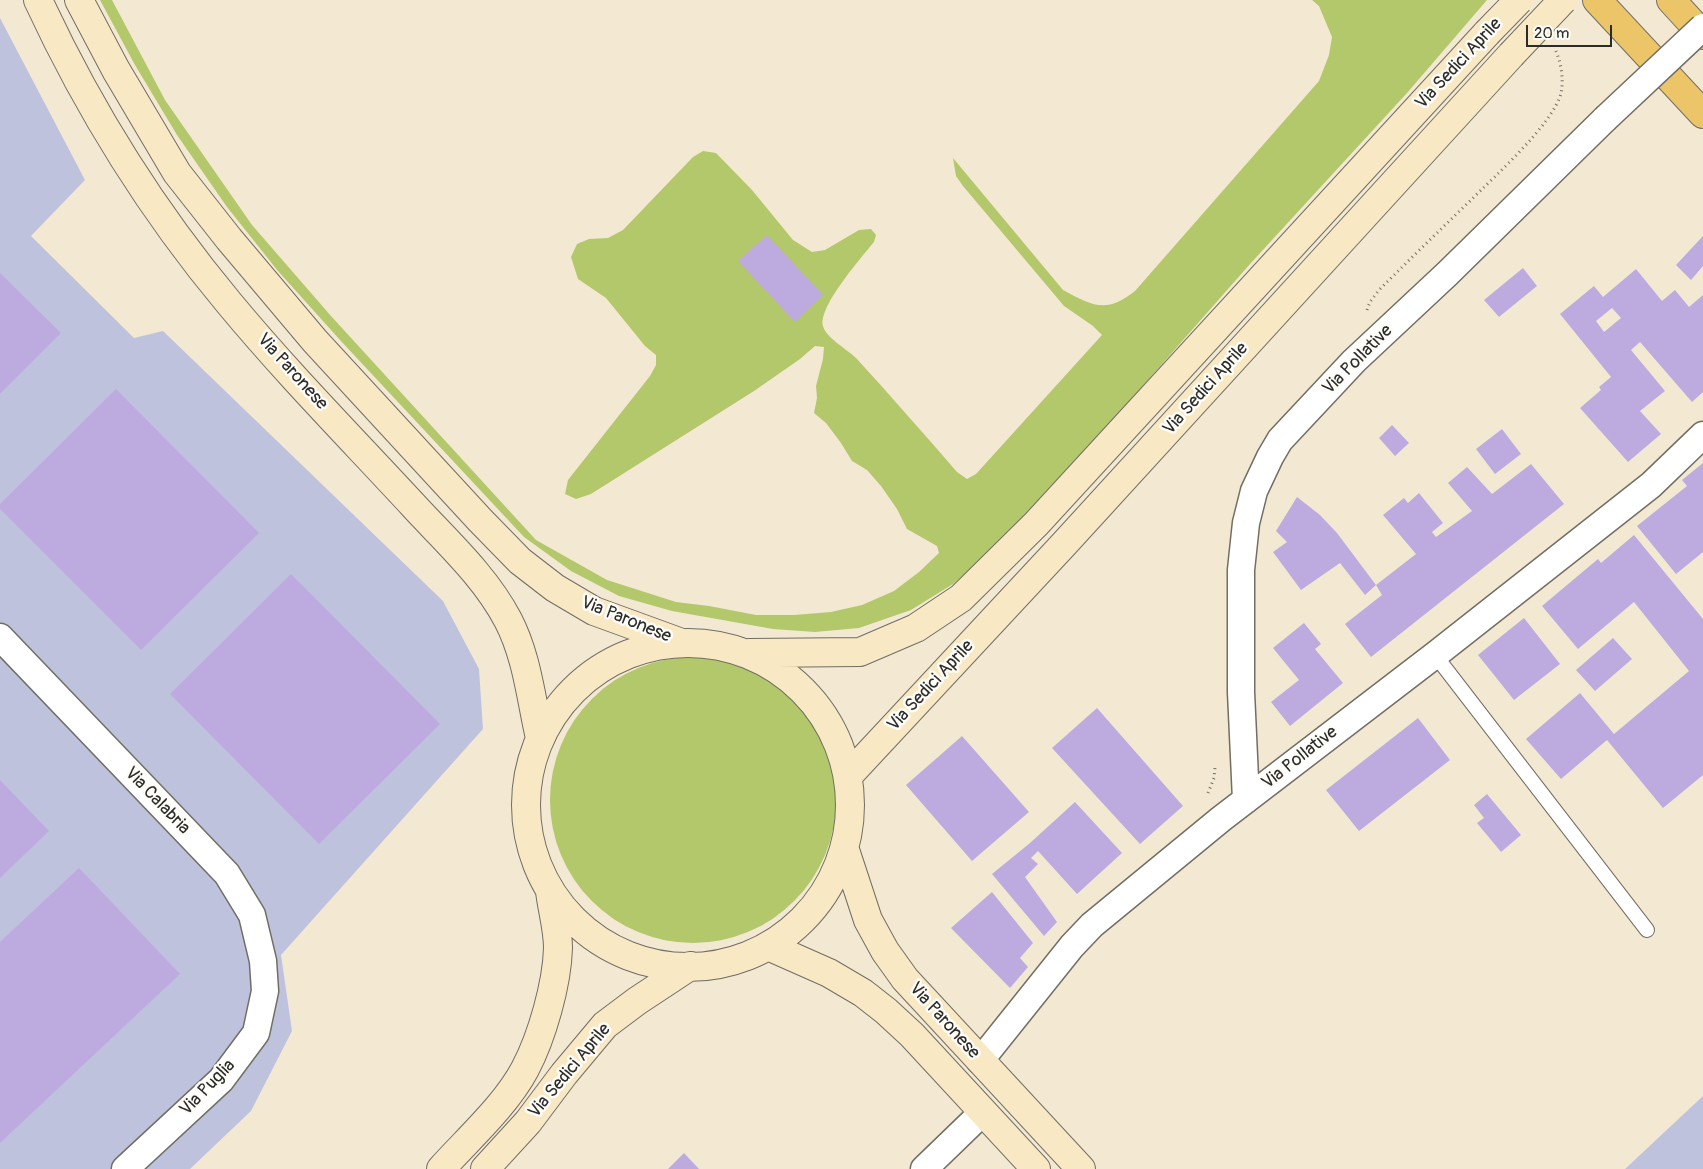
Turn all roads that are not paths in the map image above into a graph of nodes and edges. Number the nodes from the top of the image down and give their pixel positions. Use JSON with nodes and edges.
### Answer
{"nodes":[{"id":1,"x":38,"y":0,"type":"edge"},
{"id":2,"x":78,"y":0,"type":"edge"},
{"id":3,"x":1519,"y":0,"type":"edge"},
{"id":4,"x":1563,"y":0,"type":"edge"},
{"id":5,"x":1597,"y":0,"type":"edge"},
{"id":6,"x":1670,"y":0,"type":"edge"},
{"id":7,"x":1703,"y":27,"type":"edge"},
{"id":8,"x":1703,"y":35,"type":"edge"},
{"id":9,"x":1703,"y":114,"type":"edge"},
{"id":10,"x":1703,"y":435,"type":"edge"},
{"id":11,"x":0,"y":637,"type":"edge"},
{"id":12,"x":681,"y":642,"type":"junction"},
{"id":13,"x":748,"y":653,"type":"junction"},
{"id":14,"x":1435,"y":655,"type":"junction"},
{"id":15,"x":540,"y":738,"type":"junction"},
{"id":16,"x":848,"y":776,"type":"junction"},
{"id":17,"x":1246,"y":800,"type":"junction"},
{"id":18,"x":845,"y":850,"type":"junction"},
{"id":19,"x":549,"y":889,"type":"junction"},
{"id":20,"x":1647,"y":930,"type":"dead end"},
{"id":21,"x":768,"y":946,"type":"junction"},
{"id":22,"x":690,"y":966,"type":"junction"},
{"id":23,"x":265,"y":991,"type":"joint"},
{"id":24,"x":980,"y":1060,"type":"junction"},
{"id":25,"x":983,"y":1112,"type":"junction"},
{"id":26,"x":150,"y":1146,"type":"junction"},
{"id":27,"x":126,"y":1169,"type":"edge"},
{"id":28,"x":136,"y":1169,"type":"edge"},
{"id":29,"x":441,"y":1169,"type":"edge"},
{"id":30,"x":485,"y":1169,"type":"edge"},
{"id":31,"x":924,"y":1169,"type":"edge"},
{"id":32,"x":1036,"y":1169,"type":"edge"},
{"id":33,"x":1081,"y":1169,"type":"edge"}],
"edges":[{"from":1,"to":15,"type":"main road","name":"Via Paronese"},
{"from":2,"to":12,"type":"main road","name":"Via Paronese"},
{"from":3,"to":13,"type":"main road","name":"Via Sedici Aprile","bridge":true},
{"from":4,"to":16,"type":"main road","name":"Via Sedici Aprile","bridge":true},
{"from":5,"to":9,"type":"highway"},
{"from":6,"to":8,"type":"highway"},
{"from":7,"to":17,"type":"street","name":"Via Pollative","bridge":true},
{"from":10,"to":14,"type":"street","name":"Via Pollative"},
{"from":11,"to":23,"type":"street","name":"Via Calabria"},
{"from":12,"to":13,"type":"main road","name":"Via Sedici Aprile"},
{"from":12,"to":15,"type":"main road","name":"Via Sedici Aprile"},
{"from":13,"to":16,"type":"main road","name":"Via Sedici Aprile"},
{"from":14,"to":17,"type":"street","name":"Via Pollative"},
{"from":14,"to":20,"type":"lane"},
{"from":15,"to":19,"type":"main road","name":"Via Sedici Aprile"},
{"from":16,"to":18,"type":"main road","name":"Via Sedici Aprile"},
{"from":17,"to":24,"type":"street","name":"Via Pollative"},
{"from":18,"to":21,"type":"main road","name":"Via Sedici Aprile"},
{"from":18,"to":24,"type":"main road","name":"Via Paronese"},
{"from":19,"to":22,"type":"main road","name":"Via Sedici Aprile"},
{"from":19,"to":29,"type":"main road","name":"Via Sedici Aprile"},
{"from":21,"to":22,"type":"main road","name":"Via Sedici Aprile"},
{"from":21,"to":25,"type":"main road","name":"Via Paronese"},
{"from":22,"to":30,"type":"main road","name":"Via Sedici Aprile"},
{"from":23,"to":26,"type":"street","name":"Via Puglia"},
{"from":24,"to":33,"type":"main road","name":"Via Paronese"},
{"from":25,"to":31,"type":"street"},
{"from":25,"to":32,"type":"main road","name":"Via Paronese"},
{"from":26,"to":27,"type":"street","name":"Via Puglia"},
{"from":26,"to":28,"type":"street"}]}
